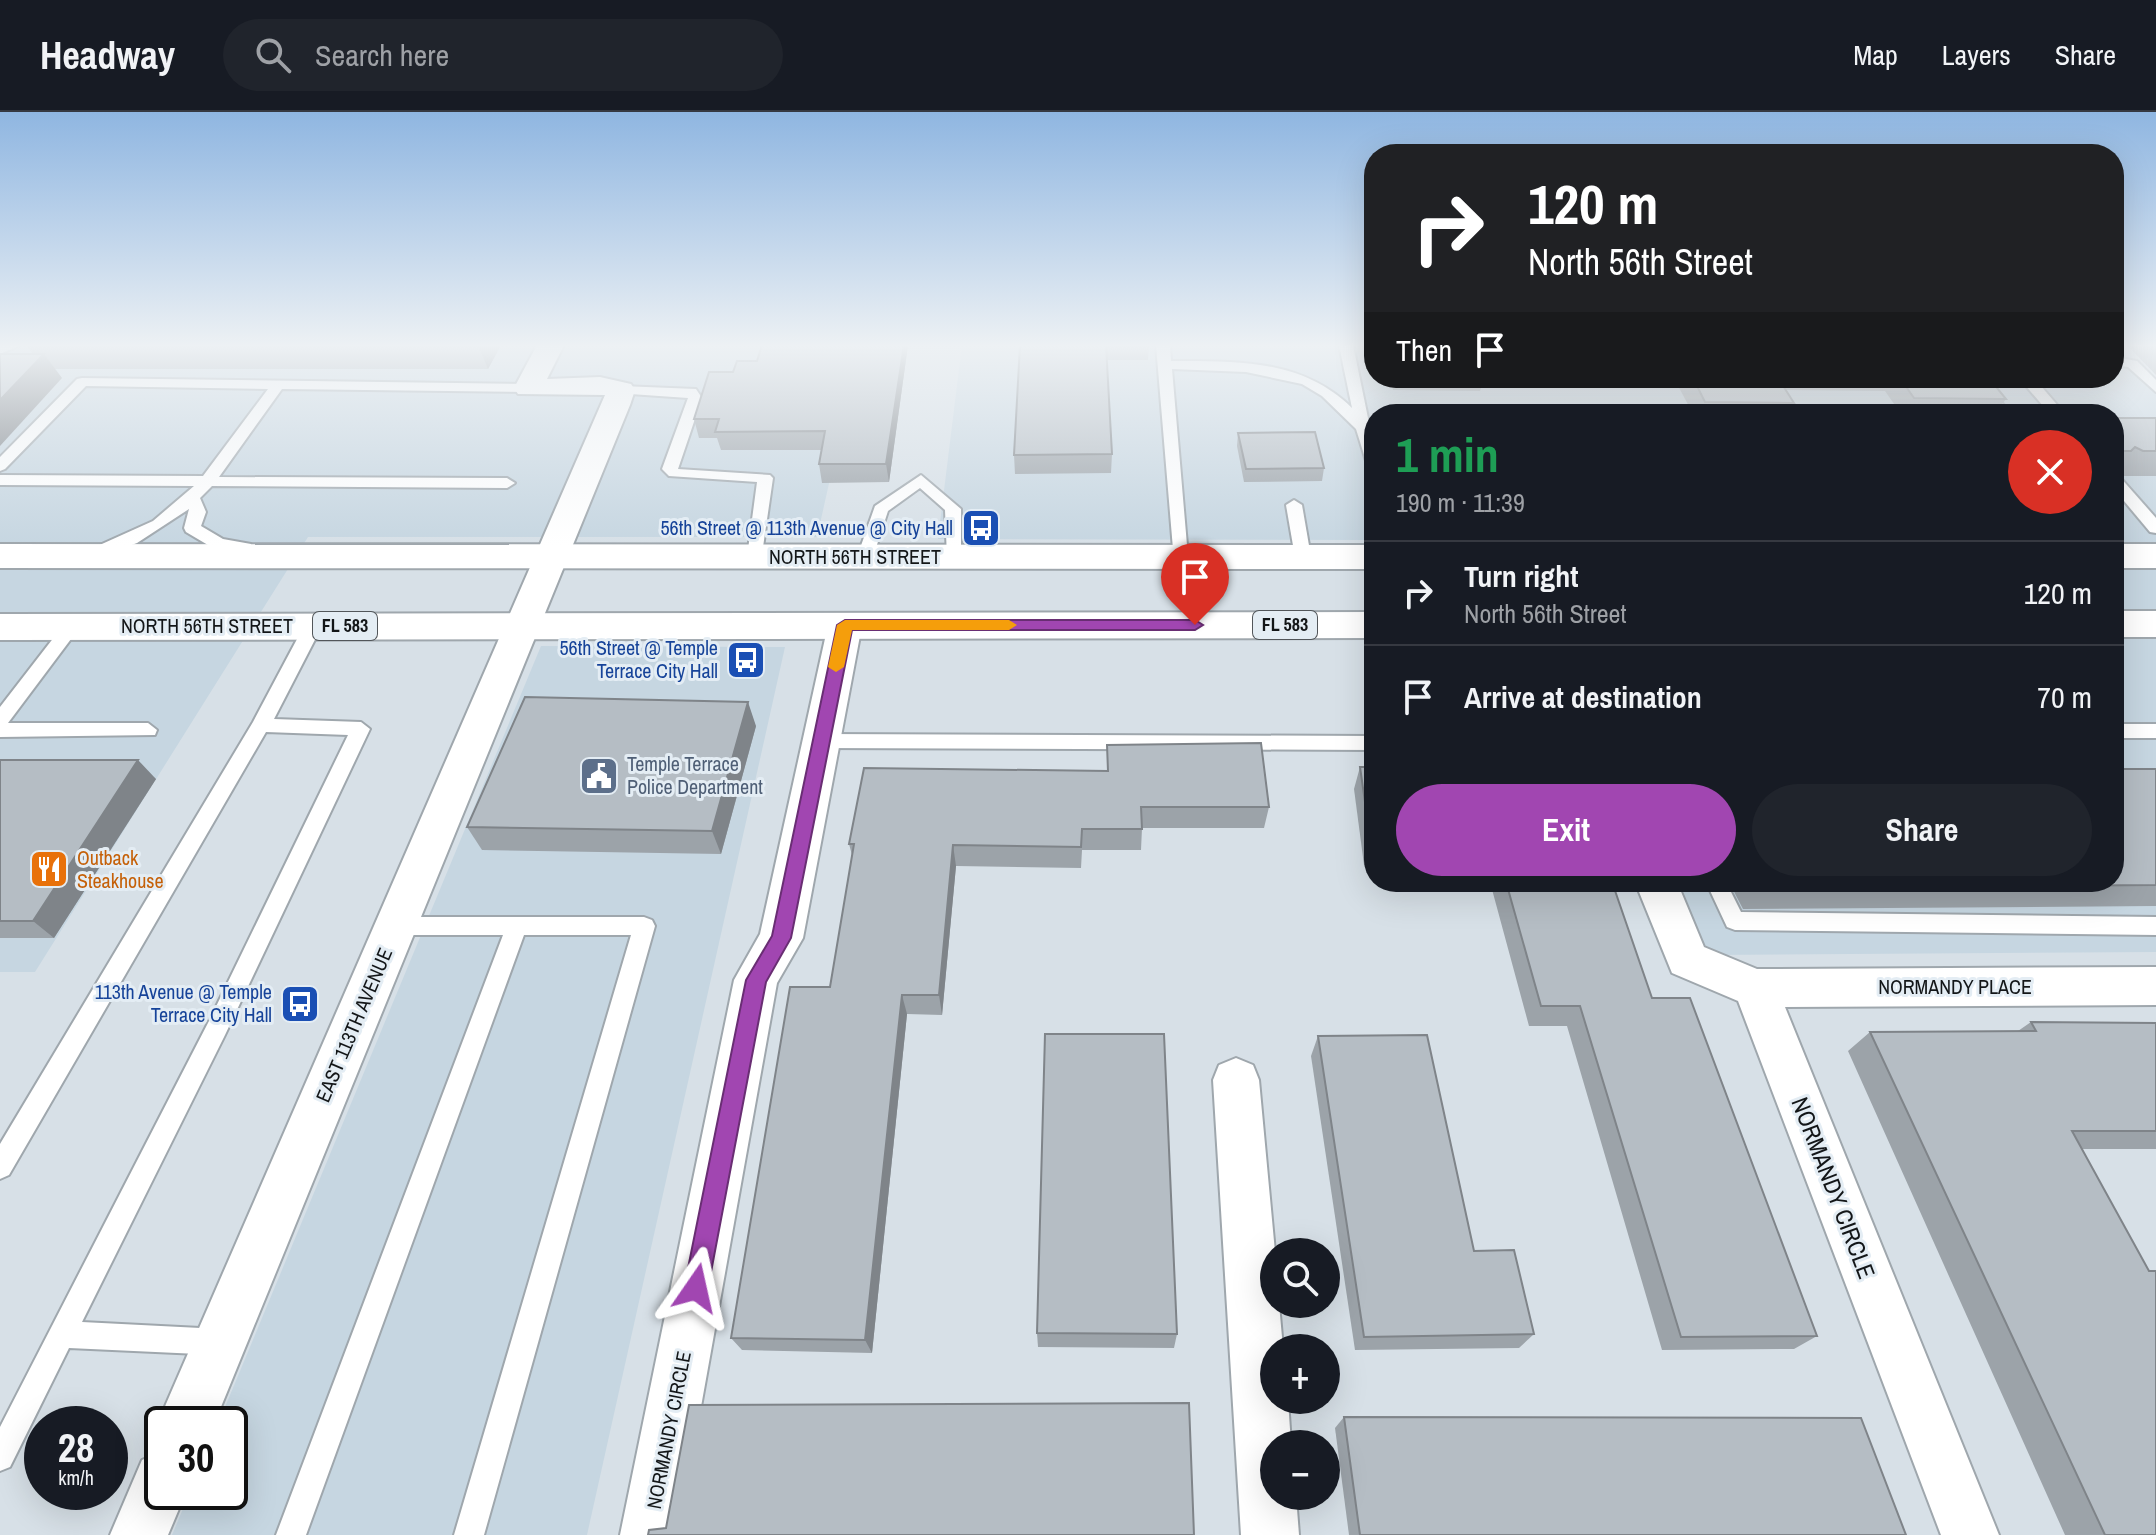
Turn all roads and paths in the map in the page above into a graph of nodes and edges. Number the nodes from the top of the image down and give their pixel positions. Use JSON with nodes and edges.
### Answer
{"nodes":[{"id":1,"x":53,"y":411,"type":"edge"},
{"id":2,"x":259,"y":411,"type":"edge"},
{"id":3,"x":612,"y":411,"type":"edge"},
{"id":4,"x":690,"y":411,"type":"edge"},
{"id":5,"x":1168,"y":411,"type":"edge"},
{"id":6,"x":0,"y":466,"type":"edge"},
{"id":7,"x":0,"y":480,"type":"edge"},
{"id":8,"x":209,"y":480,"type":"junction"},
{"id":9,"x":507,"y":483,"type":"dead end"},
{"id":10,"x":2124,"y":491,"type":"edge"},
{"id":11,"x":194,"y":500,"type":"junction"},
{"id":12,"x":1294,"y":505,"type":"dead end"},
{"id":13,"x":2156,"y":528,"type":"edge"},
{"id":14,"x":0,"y":556,"type":"edge"},
{"id":15,"x":83,"y":556,"type":"junction"},
{"id":16,"x":292,"y":556,"type":"junction"},
{"id":17,"x":550,"y":556,"type":"junction"},
{"id":18,"x":2124,"y":556,"type":"edge"},
{"id":19,"x":2156,"y":556,"type":"edge"},
{"id":20,"x":755,"y":557,"type":"junction"},
{"id":21,"x":865,"y":557,"type":"junction"},
{"id":22,"x":955,"y":557,"type":"junction"},
{"id":23,"x":1180,"y":557,"type":"junction"},
{"id":24,"x":1303,"y":557,"type":"junction"},
{"id":25,"x":1364,"y":557,"type":"edge"},
{"id":26,"x":522,"y":625,"type":"junction"},
{"id":27,"x":845,"y":625,"type":"junction"},
{"id":28,"x":1364,"y":625,"type":"edge"},
{"id":29,"x":313,"y":626,"type":"junction"},
{"id":30,"x":0,"y":627,"type":"edge"},
{"id":31,"x":71,"y":627,"type":"junction"},
{"id":32,"x":0,"y":720,"type":"edge"},
{"id":33,"x":261,"y":725,"type":"junction"},
{"id":34,"x":0,"y":730,"type":"edge"},
{"id":35,"x":148,"y":730,"type":"dead end"},
{"id":36,"x":2124,"y":731,"type":"edge"},
{"id":37,"x":2156,"y":731,"type":"edge"},
{"id":38,"x":821,"y":741,"type":"junction"},
{"id":39,"x":1364,"y":743,"type":"edge"},
{"id":40,"x":1660,"y":892,"type":"edge"},
{"id":41,"x":1721,"y":892,"type":"edge"},
{"id":42,"x":396,"y":926,"type":"junction"},
{"id":43,"x":517,"y":926,"type":"junction"},
{"id":44,"x":2156,"y":926,"type":"edge"},
{"id":45,"x":2156,"y":986,"type":"edge"},
{"id":46,"x":1755,"y":988,"type":"junction"},
{"id":47,"x":1236,"y":1080,"type":"dead end"},
{"id":48,"x":0,"y":1167,"type":"edge"},
{"id":49,"x":62,"y":1334,"type":"junction"},
{"id":50,"x":220,"y":1342,"type":"junction"},
{"id":51,"x":193,"y":1406,"type":"edge"},
{"id":52,"x":0,"y":1457,"type":"edge"},
{"id":53,"x":149,"y":1510,"type":"edge"},
{"id":54,"x":139,"y":1535,"type":"edge"},
{"id":55,"x":291,"y":1535,"type":"edge"},
{"id":56,"x":469,"y":1535,"type":"edge"},
{"id":57,"x":649,"y":1535,"type":"edge"},
{"id":58,"x":1270,"y":1535,"type":"edge"},
{"id":59,"x":1970,"y":1535,"type":"edge"}],
"edges":[{"from":1,"to":6,"type":"lane"},
{"from":2,"to":8,"type":"lane"},
{"from":3,"to":17,"type":"street","name":"EAST 113TH AVENUE"},
{"from":4,"to":20,"type":"lane"},
{"from":5,"to":23,"type":"lane"},
{"from":7,"to":8,"type":"lane"},
{"from":8,"to":9,"type":"lane"},
{"from":8,"to":11,"type":"lane"},
{"from":10,"to":13,"type":"lane"},
{"from":11,"to":15,"type":"lane"},
{"from":11,"to":16,"type":"lane"},
{"from":12,"to":24,"type":"lane"},
{"from":14,"to":15,"type":"main road","name":"NORTH 56TH STREET"},
{"from":15,"to":16,"type":"main road","name":"NORTH 56TH STREET"},
{"from":16,"to":17,"type":"main road","name":"NORTH 56TH STREET"},
{"from":17,"to":20,"type":"main road","name":"NORTH 56TH STREET"},
{"from":17,"to":26,"type":"street","name":"EAST 113TH AVENUE"},
{"from":18,"to":19,"type":"main road"},
{"from":20,"to":21,"type":"main road","name":"NORTH 56TH STREET"},
{"from":21,"to":22,"type":"main road","name":"NORTH 56TH STREET"},
{"from":21,"to":22,"type":"lane"},
{"from":22,"to":23,"type":"main road","name":"NORTH 56TH STREET"},
{"from":23,"to":24,"type":"main road","name":"NORTH 56TH STREET"},
{"from":24,"to":25,"type":"main road","name":"NORTH 56TH STREET"},
{"from":26,"to":27,"type":"main road","name":"NORTH 56TH STREET","number":"FL 583"},
{"from":26,"to":29,"type":"main road","name":"NORTH 56TH STREET","number":"FL 583"},
{"from":26,"to":42,"type":"street","name":"EAST 113TH AVENUE"},
{"from":27,"to":28,"type":"main road","name":"NORTH 56TH STREET","number":"FL 583"},
{"from":27,"to":38,"type":"street","name":"NORMANDY CIRCLE"},
{"from":29,"to":31,"type":"main road","name":"NORTH 56TH STREET","number":"FL 583"},
{"from":29,"to":33,"type":"lane"},
{"from":30,"to":31,"type":"main road","name":"NORTH 56TH STREET","number":"FL 583"},
{"from":31,"to":32,"type":"lane"},
{"from":33,"to":48,"type":"lane"},
{"from":33,"to":49,"type":"lane"},
{"from":34,"to":35,"type":"lane"},
{"from":36,"to":37,"type":"lane"},
{"from":38,"to":39,"type":"lane"},
{"from":38,"to":57,"type":"street","name":"NORMANDY CIRCLE"},
{"from":40,"to":46,"type":"street"},
{"from":41,"to":44,"type":"lane"},
{"from":42,"to":43,"type":"lane"},
{"from":42,"to":50,"type":"street","name":"EAST 113TH AVENUE"},
{"from":43,"to":55,"type":"lane"},
{"from":43,"to":56,"type":"lane"},
{"from":45,"to":46,"type":"street","name":"NORMANDY PLACE"},
{"from":46,"to":59,"type":"street","name":"NORMANDY CIRCLE"},
{"from":47,"to":58,"type":"street"},
{"from":49,"to":50,"type":"lane"},
{"from":49,"to":52,"type":"lane"},
{"from":50,"to":51,"type":"street","name":"EAST 113TH AVENUE"},
{"from":53,"to":54,"type":"street"}]}
